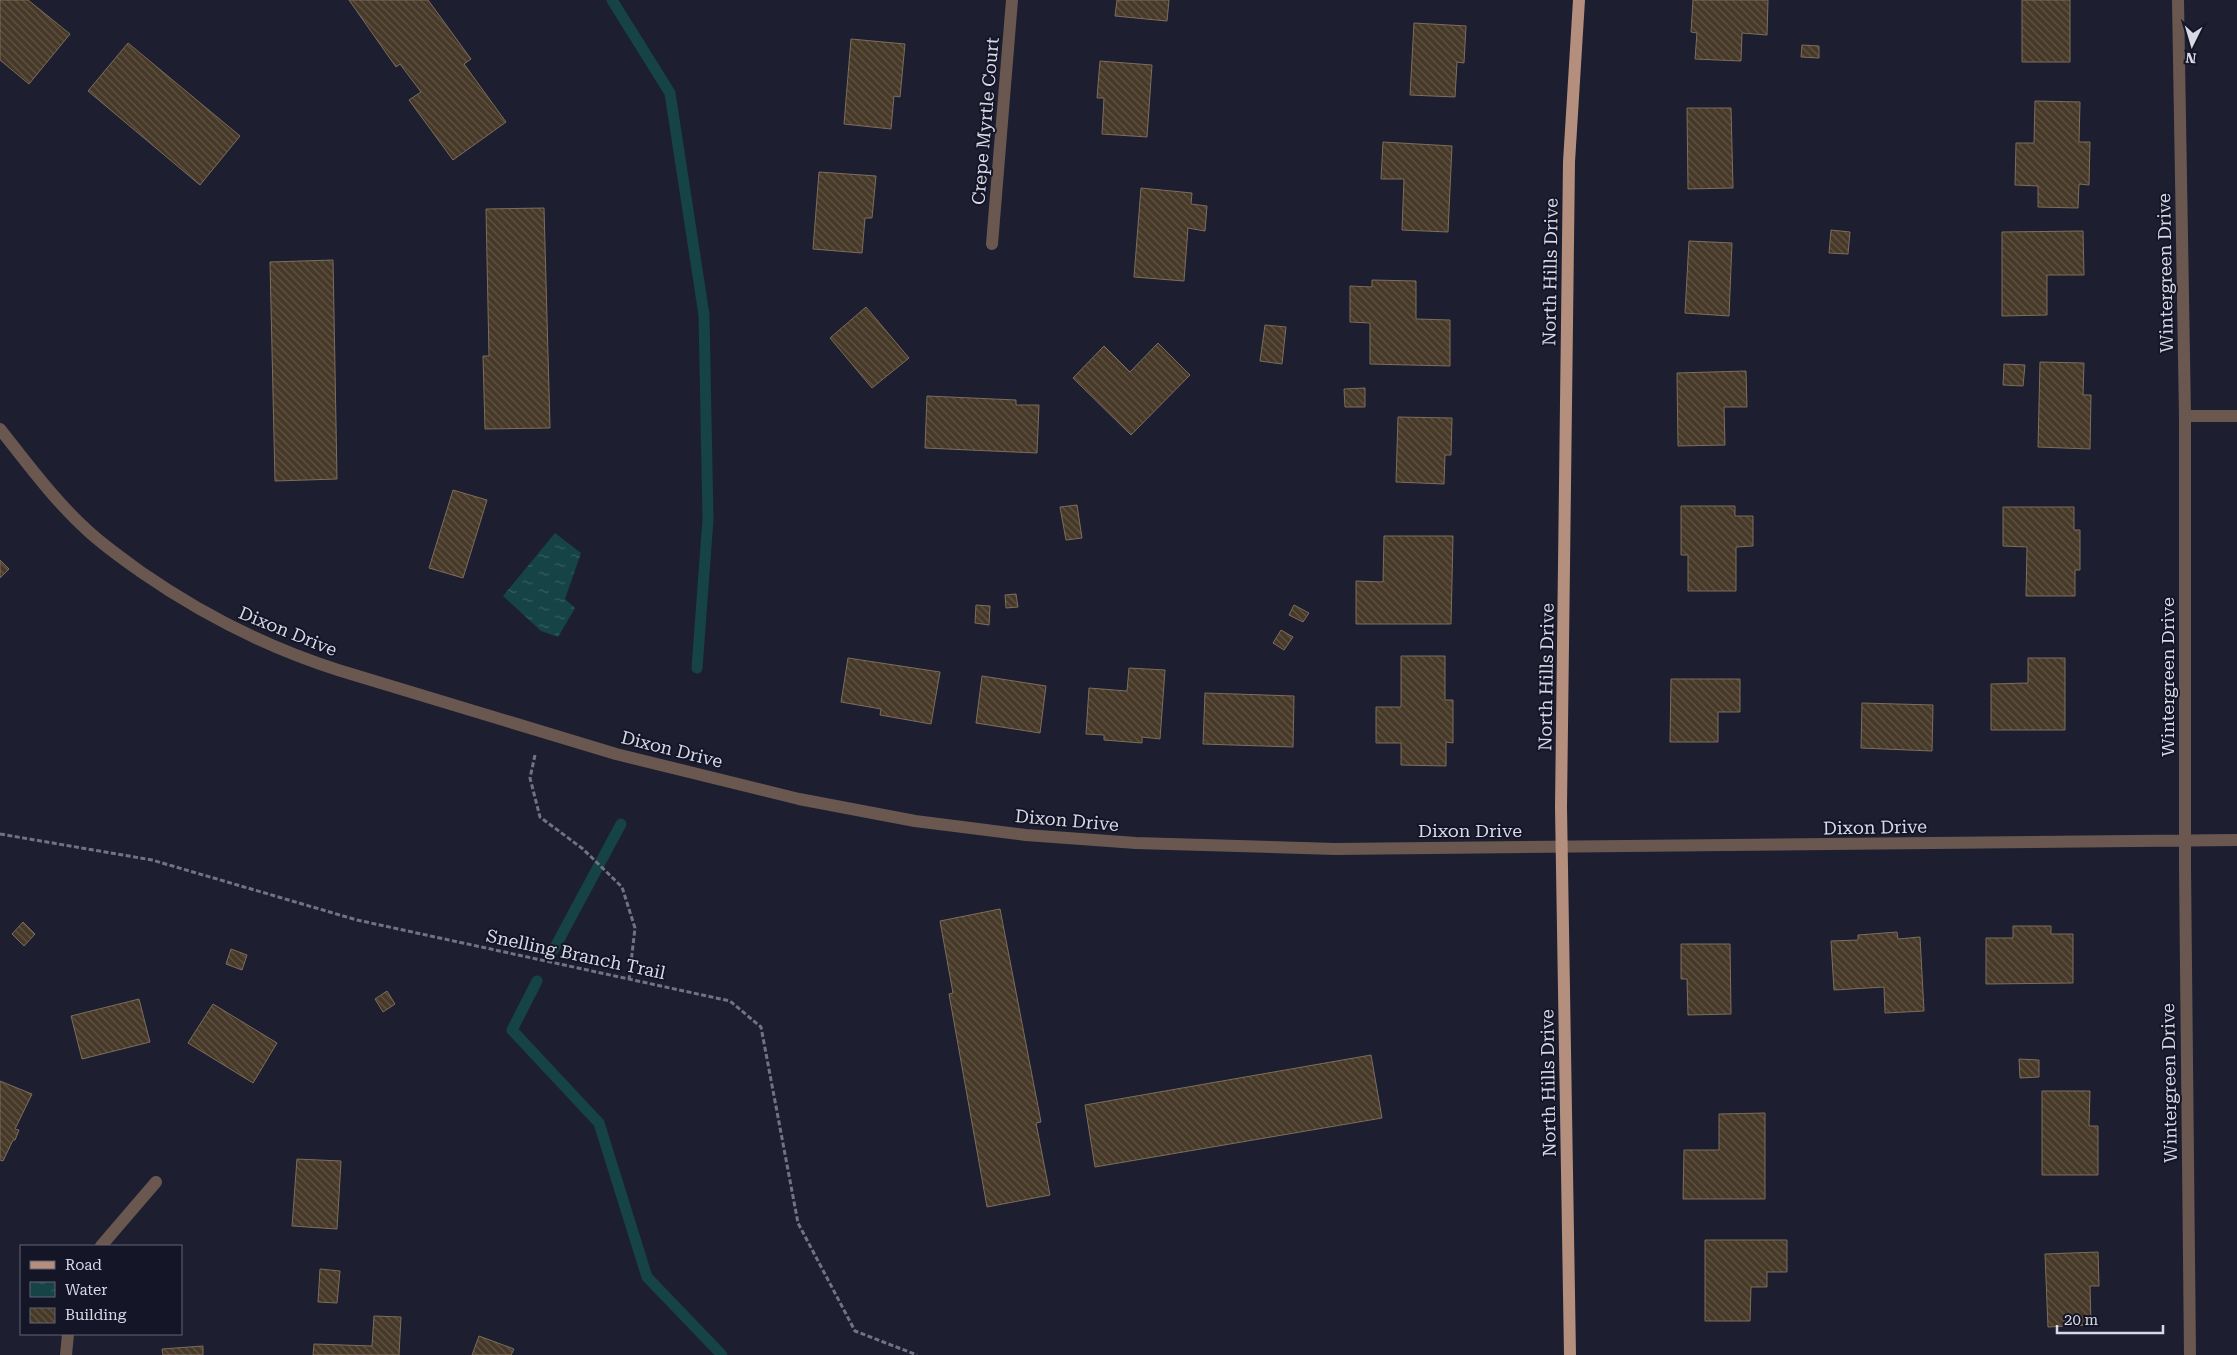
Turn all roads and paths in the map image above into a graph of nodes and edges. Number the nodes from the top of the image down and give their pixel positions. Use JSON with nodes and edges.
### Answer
{"nodes":[{"id":1,"x":1012,"y":0,"type":"edge"},
{"id":2,"x":1579,"y":0,"type":"edge"},
{"id":3,"x":2178,"y":0,"type":"edge"},
{"id":4,"x":992,"y":244,"type":"dead end"},
{"id":5,"x":2185,"y":416,"type":"junction"},
{"id":6,"x":2237,"y":416,"type":"edge"},
{"id":7,"x":0,"y":429,"type":"edge"},
{"id":8,"x":540,"y":732,"type":"junction"},
{"id":9,"x":0,"y":834,"type":"edge"},
{"id":10,"x":2186,"y":840,"type":"junction"},
{"id":11,"x":2237,"y":840,"type":"edge"},
{"id":12,"x":1562,"y":848,"type":"junction"},
{"id":13,"x":629,"y":980,"type":"junction"},
{"id":14,"x":156,"y":1182,"type":"dead end"},
{"id":15,"x":102,"y":1245,"type":"edge"},
{"id":16,"x":68,"y":1335,"type":"edge"},
{"id":17,"x":66,"y":1355,"type":"edge"},
{"id":18,"x":917,"y":1355,"type":"edge"},
{"id":19,"x":1570,"y":1355,"type":"edge"},
{"id":20,"x":2190,"y":1355,"type":"edge"}],
"edges":[{"from":1,"to":4,"type":"street","name":"Crepe Myrtle Court"},
{"from":2,"to":12,"type":"main road","name":"North Hills Drive"},
{"from":3,"to":5,"type":"street","name":"Wintergreen Drive"},
{"from":5,"to":6,"type":"street"},
{"from":5,"to":10,"type":"street","name":"Wintergreen Drive"},
{"from":7,"to":8,"type":"street","name":"Dixon Drive"},
{"from":8,"to":12,"type":"street","name":"Dixon Drive"},
{"from":8,"to":13,"type":"path"},
{"from":9,"to":13,"type":"path","name":"Snelling Branch Trail"},
{"from":10,"to":11,"type":"street","name":"Dixon Drive"},
{"from":10,"to":12,"type":"street","name":"Dixon Drive"},
{"from":10,"to":20,"type":"street","name":"Wintergreen Drive"},
{"from":12,"to":19,"type":"main road","name":"North Hills Drive"},
{"from":13,"to":18,"type":"path","name":"Snelling Branch Trail"},
{"from":14,"to":15,"type":"street"},
{"from":16,"to":17,"type":"street"}]}
